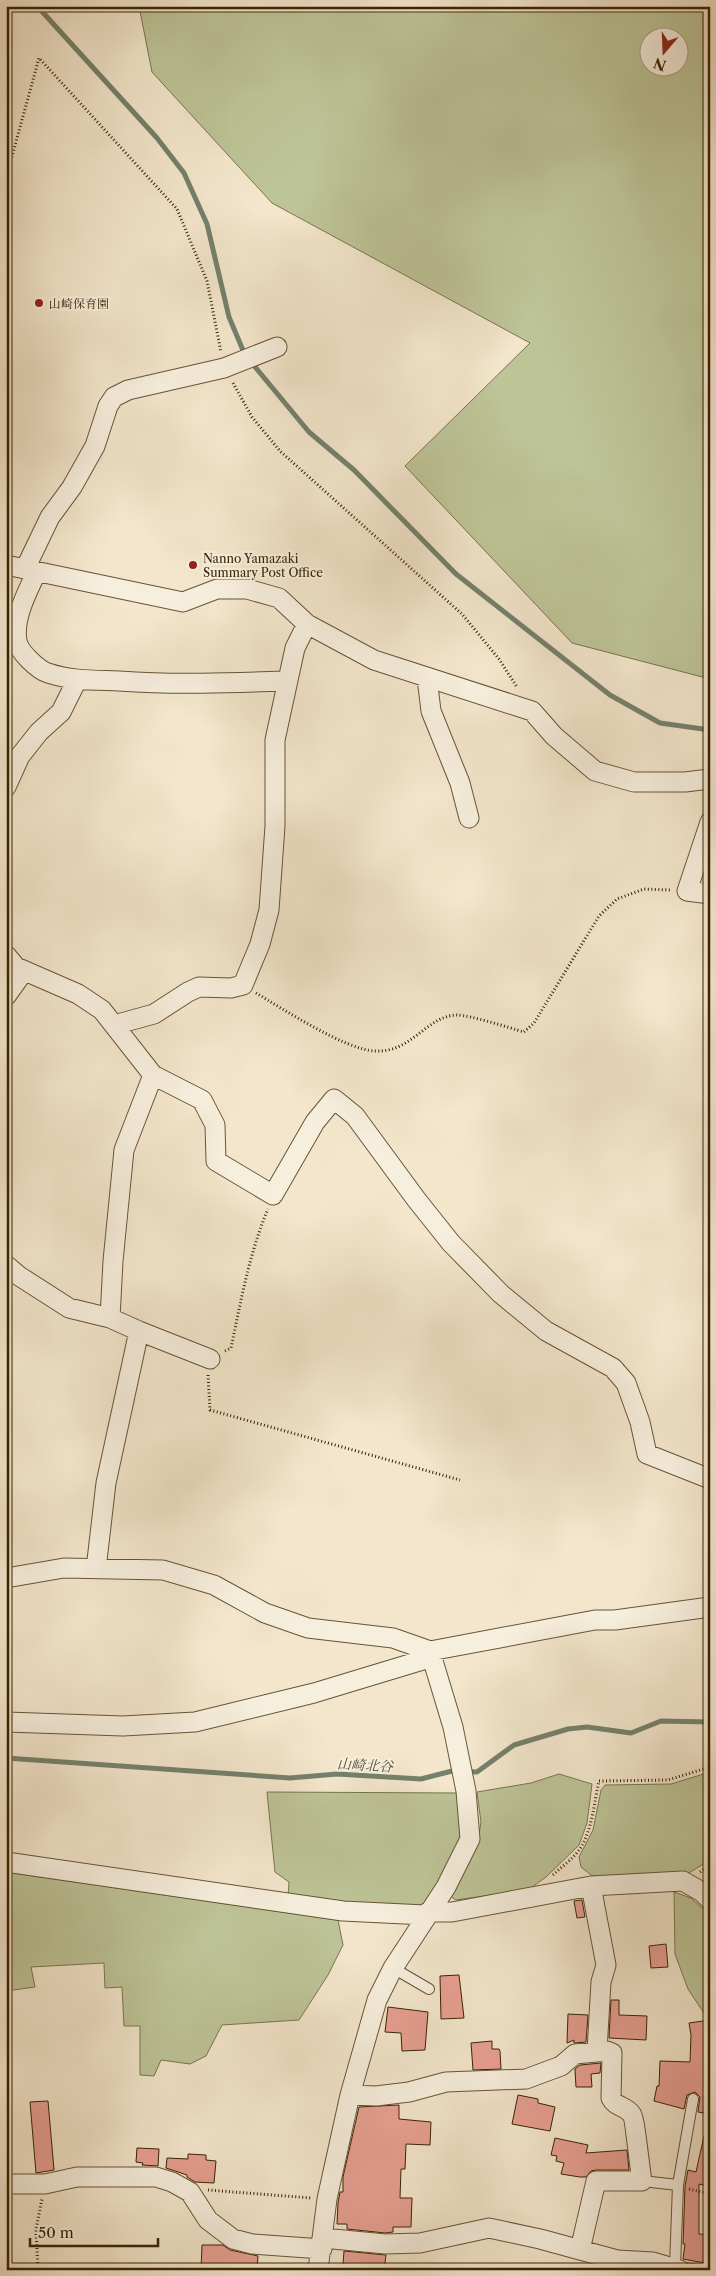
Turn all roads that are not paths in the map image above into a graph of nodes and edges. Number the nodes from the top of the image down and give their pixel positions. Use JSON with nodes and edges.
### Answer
{"nodes":[{"id":1,"x":277,"y":347,"type":"dead end"},
{"id":2,"x":6,"y":565,"type":"edge"},
{"id":3,"x":31,"y":571,"type":"junction"},
{"id":4,"x":308,"y":624,"type":"junction"},
{"id":5,"x":426,"y":678,"type":"junction"},
{"id":6,"x":77,"y":680,"type":"junction"},
{"id":7,"x":286,"y":681,"type":"junction"},
{"id":8,"x":710,"y":779,"type":"edge"},
{"id":9,"x":6,"y":787,"type":"edge"},
{"id":10,"x":469,"y":818,"type":"dead end"},
{"id":11,"x":710,"y":822,"type":"edge"},
{"id":12,"x":710,"y":894,"type":"edge"},
{"id":13,"x":6,"y":955,"type":"edge"},
{"id":14,"x":24,"y":971,"type":"junction"},
{"id":15,"x":6,"y":996,"type":"edge"},
{"id":16,"x":114,"y":1026,"type":"junction"},
{"id":17,"x":153,"y":1075,"type":"junction"},
{"id":18,"x":6,"y":1265,"type":"edge"},
{"id":19,"x":110,"y":1318,"type":"junction"},
{"id":20,"x":139,"y":1331,"type":"junction"},
{"id":21,"x":210,"y":1358,"type":"road end"},
{"id":22,"x":710,"y":1479,"type":"edge"},
{"id":23,"x":96,"y":1569,"type":"junction"},
{"id":24,"x":6,"y":1578,"type":"edge"},
{"id":25,"x":710,"y":1607,"type":"edge"},
{"id":26,"x":430,"y":1651,"type":"junction"},
{"id":27,"x":6,"y":1722,"type":"edge"},
{"id":28,"x":6,"y":1862,"type":"edge"},
{"id":29,"x":592,"y":1886,"type":"junction"},
{"id":30,"x":710,"y":1900,"type":"edge"},
{"id":31,"x":426,"y":1914,"type":"junction"},
{"id":32,"x":394,"y":1968,"type":"junction"},
{"id":33,"x":430,"y":1989,"type":"dead end"},
{"id":34,"x":597,"y":2051,"type":"junction"},
{"id":35,"x":350,"y":2094,"type":"junction"},
{"id":36,"x":692,"y":2099,"type":"dead end"},
{"id":37,"x":642,"y":2181,"type":"junction"},
{"id":38,"x":6,"y":2184,"type":"edge"},
{"id":39,"x":678,"y":2185,"type":"junction"},
{"id":40,"x":322,"y":2244,"type":"junction"},
{"id":41,"x":580,"y":2250,"type":"junction"},
{"id":42,"x":669,"y":2268,"type":"edge"},
{"id":43,"x":318,"y":2270,"type":"edge"}],
"edges":[{"from":1,"to":3,"type":"street"},
{"from":2,"to":3,"type":"street"},
{"from":3,"to":4,"type":"street"},
{"from":3,"to":6,"type":"street"},
{"from":4,"to":5,"type":"street"},
{"from":4,"to":7,"type":"street"},
{"from":5,"to":8,"type":"street"},
{"from":5,"to":10,"type":"street"},
{"from":6,"to":7,"type":"street"},
{"from":6,"to":9,"type":"street"},
{"from":7,"to":16,"type":"street"},
{"from":11,"to":12,"type":"street"},
{"from":13,"to":14,"type":"street"},
{"from":14,"to":15,"type":"street"},
{"from":14,"to":16,"type":"street"},
{"from":16,"to":17,"type":"street"},
{"from":17,"to":19,"type":"street"},
{"from":17,"to":22,"type":"street"},
{"from":18,"to":19,"type":"street"},
{"from":19,"to":20,"type":"street"},
{"from":20,"to":21,"type":"street"},
{"from":20,"to":23,"type":"street"},
{"from":23,"to":24,"type":"street"},
{"from":23,"to":26,"type":"street"},
{"from":25,"to":26,"type":"street"},
{"from":26,"to":27,"type":"street"},
{"from":26,"to":31,"type":"street"},
{"from":28,"to":31,"type":"street"},
{"from":29,"to":30,"type":"street"},
{"from":29,"to":31,"type":"street"},
{"from":29,"to":34,"type":"street"},
{"from":31,"to":32,"type":"street"},
{"from":32,"to":33,"type":"lane"},
{"from":32,"to":35,"type":"street"},
{"from":34,"to":35,"type":"street"},
{"from":34,"to":37,"type":"street"},
{"from":35,"to":40,"type":"street"},
{"from":36,"to":39,"type":"lane"},
{"from":37,"to":39,"type":"lane"},
{"from":37,"to":41,"type":"street"},
{"from":38,"to":40,"type":"street"},
{"from":39,"to":42,"type":"lane"},
{"from":40,"to":41,"type":"street"},
{"from":40,"to":43,"type":"street"},
{"from":41,"to":42,"type":"street"}]}
